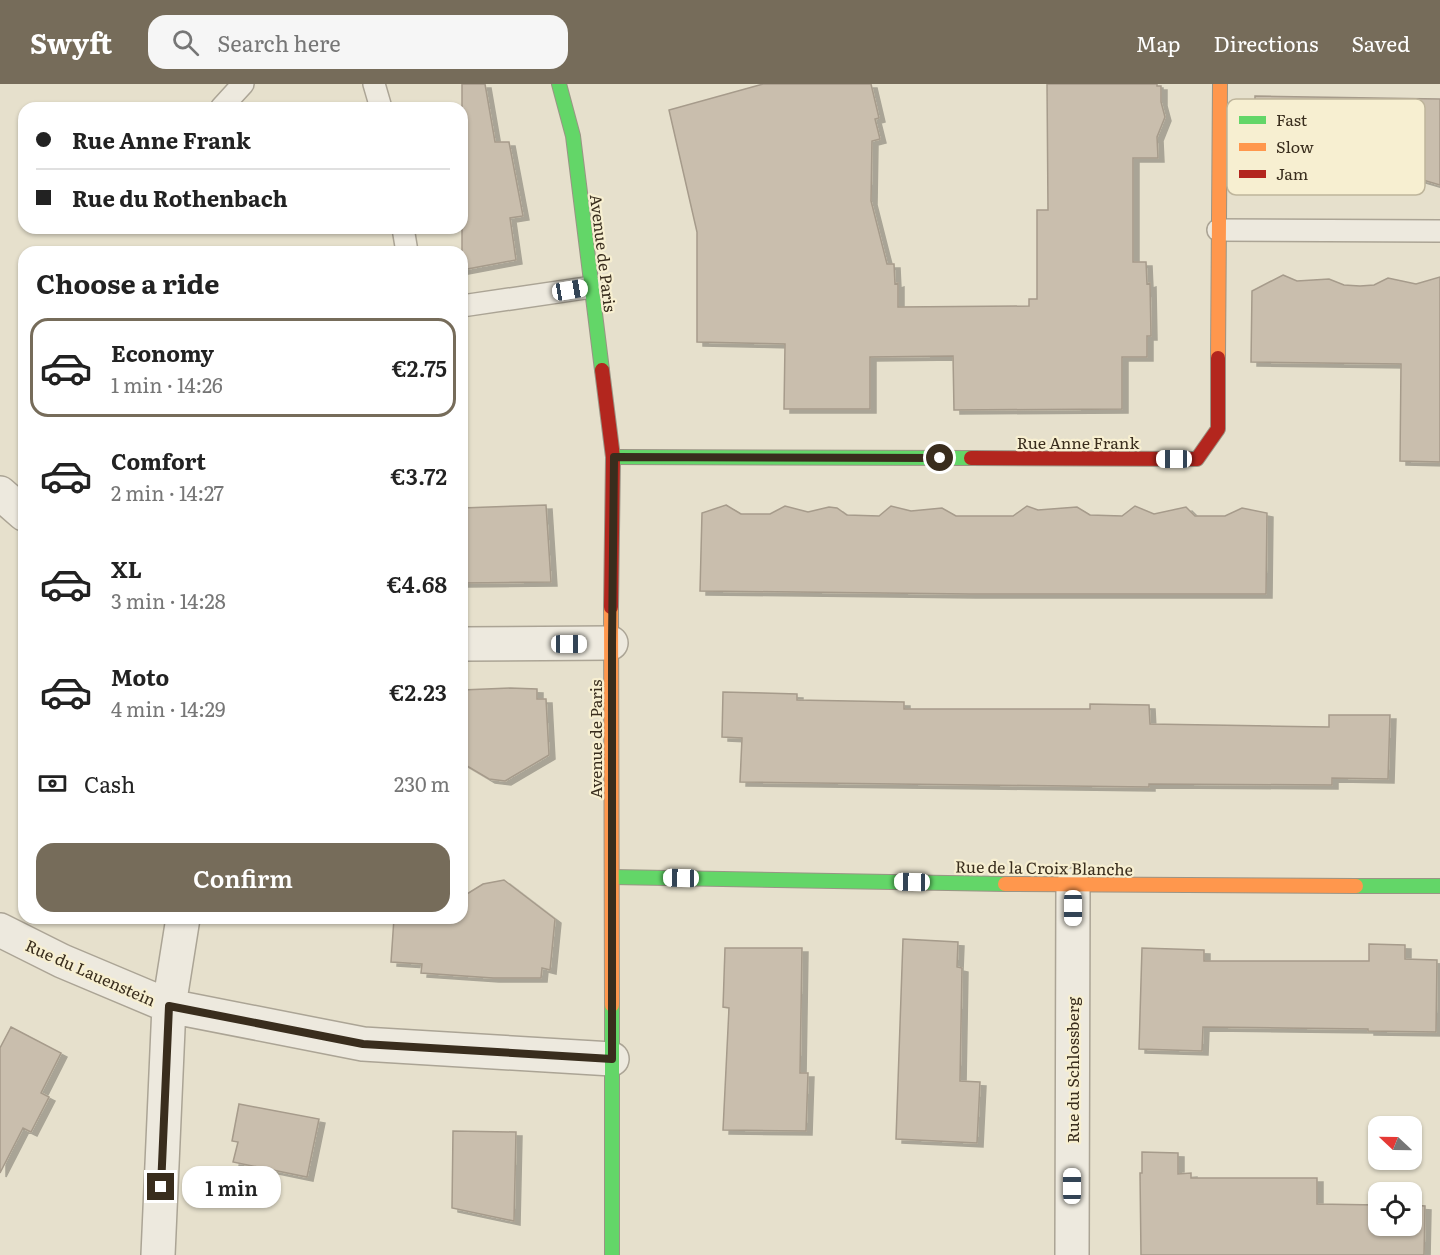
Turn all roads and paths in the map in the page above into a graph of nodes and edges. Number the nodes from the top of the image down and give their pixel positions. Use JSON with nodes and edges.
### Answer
{"nodes":[{"id":1,"x":243,"y":84,"type":"edge"},
{"id":2,"x":374,"y":84,"type":"edge"},
{"id":3,"x":559,"y":84,"type":"edge"},
{"id":4,"x":1220,"y":84,"type":"edge"},
{"id":5,"x":226,"y":102,"type":"edge"},
{"id":6,"x":379,"y":102,"type":"edge"},
{"id":7,"x":1218,"y":230,"type":"junction"},
{"id":8,"x":1440,"y":231,"type":"edge"},
{"id":9,"x":592,"y":287,"type":"junction"},
{"id":10,"x":468,"y":305,"type":"edge"},
{"id":11,"x":614,"y":457,"type":"junction"},
{"id":12,"x":0,"y":493,"type":"edge"},
{"id":13,"x":18,"y":509,"type":"edge"},
{"id":14,"x":612,"y":643,"type":"junction"},
{"id":15,"x":468,"y":644,"type":"edge"},
{"id":16,"x":612,"y":877,"type":"junction"},
{"id":17,"x":1073,"y":885,"type":"junction"},
{"id":18,"x":1440,"y":886,"type":"edge"},
{"id":19,"x":182,"y":924,"type":"edge"},
{"id":20,"x":0,"y":930,"type":"edge"},
{"id":21,"x":169,"y":1006,"type":"junction"},
{"id":22,"x":612,"y":1059,"type":"junction"},
{"id":23,"x":158,"y":1255,"type":"edge"},
{"id":24,"x":612,"y":1255,"type":"edge"},
{"id":25,"x":1072,"y":1255,"type":"edge"}],
"edges":[{"from":1,"to":5,"type":"lane"},
{"from":2,"to":6,"type":"lane"},
{"from":3,"to":9,"type":"street","name":"Avenue de Paris"},
{"from":4,"to":7,"type":"street","name":"Rue Anne Frank"},
{"from":7,"to":8,"type":"lane"},
{"from":7,"to":11,"type":"street","name":"Rue Anne Frank"},
{"from":9,"to":10,"type":"lane"},
{"from":9,"to":11,"type":"street","name":"Avenue de Paris"},
{"from":11,"to":14,"type":"street","name":"Avenue de Paris"},
{"from":12,"to":13,"type":"street"},
{"from":14,"to":15,"type":"street"},
{"from":14,"to":16,"type":"street","name":"Avenue de Paris"},
{"from":16,"to":17,"type":"street","name":"Rue de la Croix Blanche"},
{"from":16,"to":22,"type":"street","name":"Avenue de Paris"},
{"from":17,"to":18,"type":"street","name":"Rue de la Croix Blanche"},
{"from":17,"to":25,"type":"street","name":"Rue du Schlossberg"},
{"from":19,"to":21,"type":"street"},
{"from":20,"to":21,"type":"street","name":"Rue du Lauenstein"},
{"from":21,"to":22,"type":"street","name":"Rue du Lauenstein"},
{"from":21,"to":23,"type":"street"},
{"from":22,"to":24,"type":"street","name":"Avenue de Paris"}]}
